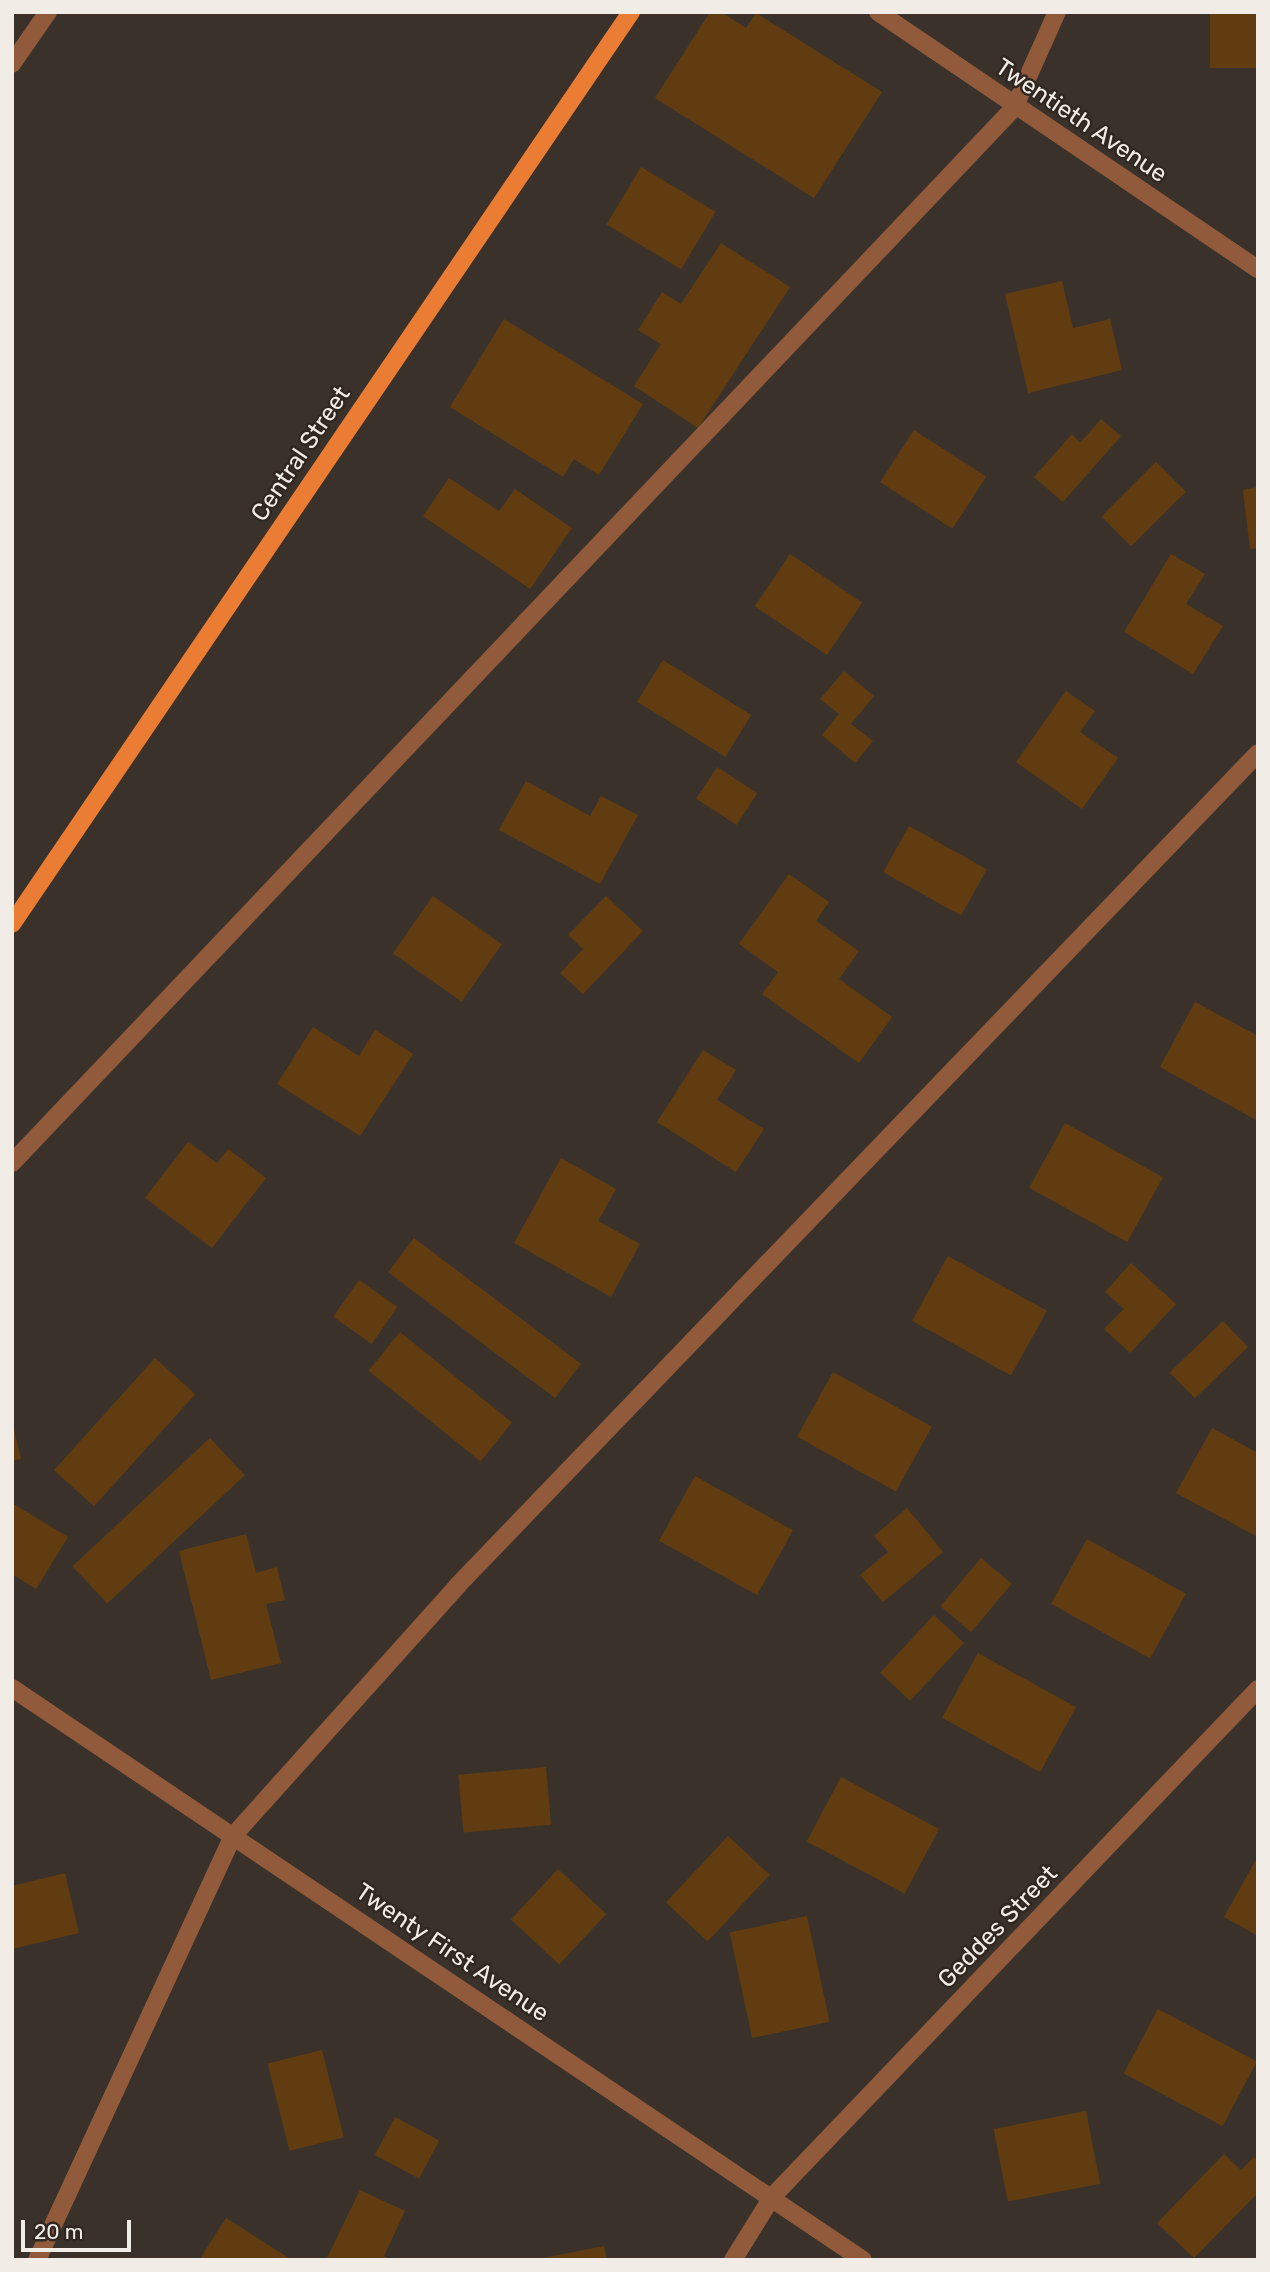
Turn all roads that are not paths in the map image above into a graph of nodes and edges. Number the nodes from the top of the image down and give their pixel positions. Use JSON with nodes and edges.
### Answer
{"nodes":[{"id":1,"x":48,"y":12,"type":"edge"},
{"id":2,"x":631,"y":12,"type":"edge"},
{"id":3,"x":878,"y":12,"type":"edge"},
{"id":4,"x":1057,"y":12,"type":"edge"},
{"id":5,"x":12,"y":64,"type":"edge"},
{"id":6,"x":1014,"y":108,"type":"junction"},
{"id":7,"x":1258,"y":269,"type":"edge"},
{"id":8,"x":1258,"y":753,"type":"edge"},
{"id":9,"x":12,"y":924,"type":"edge"},
{"id":10,"x":12,"y":1163,"type":"edge"},
{"id":11,"x":12,"y":1688,"type":"edge"},
{"id":12,"x":1258,"y":1689,"type":"edge"},
{"id":13,"x":233,"y":1836,"type":"junction"},
{"id":14,"x":772,"y":2197,"type":"junction"},
{"id":15,"x":37,"y":2260,"type":"edge"},
{"id":16,"x":733,"y":2260,"type":"edge"},
{"id":17,"x":863,"y":2260,"type":"edge"}],
"edges":[{"from":1,"to":5,"type":"street"},
{"from":2,"to":9,"type":"main road","name":"Central Street"},
{"from":3,"to":6,"type":"street","name":"Twentieth Avenue"},
{"from":4,"to":6,"type":"street"},
{"from":6,"to":7,"type":"street","name":"Twentieth Avenue"},
{"from":6,"to":10,"type":"street"},
{"from":8,"to":13,"type":"street"},
{"from":11,"to":13,"type":"street","name":"Twenty First Avenue"},
{"from":12,"to":14,"type":"street","name":"Geddes Street"},
{"from":13,"to":14,"type":"street","name":"Twenty First Avenue"},
{"from":13,"to":15,"type":"street"},
{"from":14,"to":16,"type":"street","name":"Geddes Street"},
{"from":14,"to":17,"type":"street","name":"Twenty First Avenue"}]}
